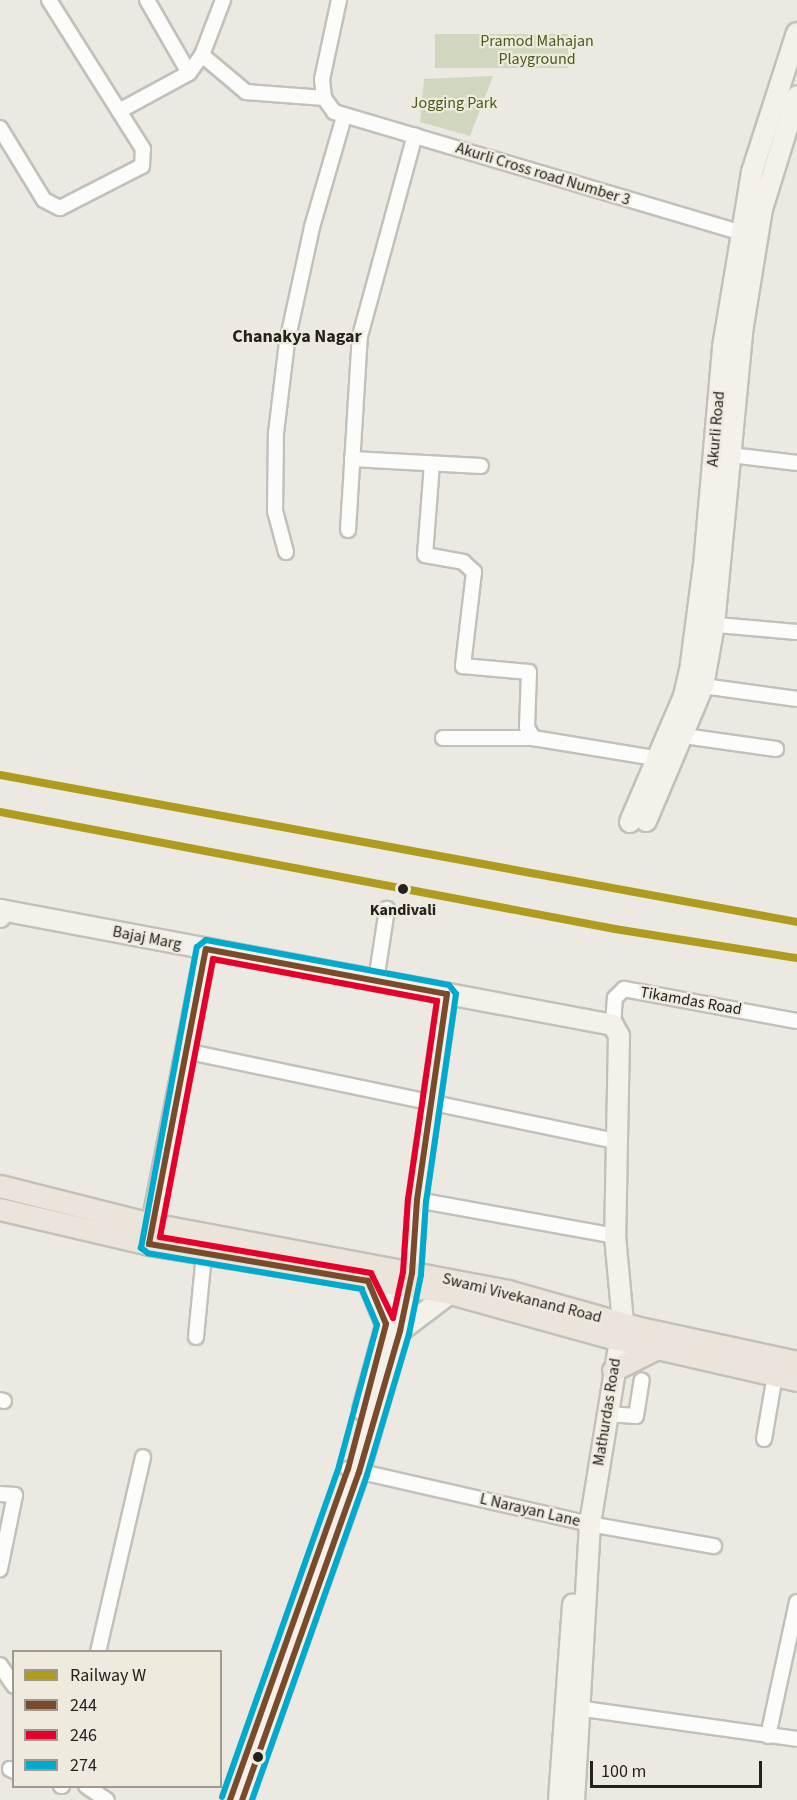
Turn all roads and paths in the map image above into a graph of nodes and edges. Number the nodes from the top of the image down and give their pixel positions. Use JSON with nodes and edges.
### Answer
{"nodes":[{"id":1,"x":49,"y":0,"type":"edge"},
{"id":2,"x":147,"y":0,"type":"edge"},
{"id":3,"x":223,"y":0,"type":"edge"},
{"id":4,"x":339,"y":0,"type":"edge"},
{"id":5,"x":795,"y":49,"type":"edge"},
{"id":6,"x":202,"y":55,"type":"junction"},
{"id":7,"x":189,"y":73,"type":"junction"},
{"id":8,"x":797,"y":96,"type":"edge"},
{"id":9,"x":324,"y":98,"type":"junction"},
{"id":10,"x":118,"y":111,"type":"junction"},
{"id":11,"x":344,"y":117,"type":"junction"},
{"id":12,"x":0,"y":128,"type":"edge"},
{"id":13,"x":415,"y":135,"type":"junction"},
{"id":14,"x":749,"y":235,"type":"junction"},
{"id":15,"x":721,"y":454,"type":"junction"},
{"id":16,"x":352,"y":459,"type":"junction"},
{"id":17,"x":432,"y":464,"type":"junction"},
{"id":18,"x":797,"y":464,"type":"edge"},
{"id":19,"x":481,"y":466,"type":"dead end"},
{"id":20,"x":348,"y":530,"type":"dead end"},
{"id":21,"x":286,"y":552,"type":"dead end"},
{"id":22,"x":706,"y":624,"type":"junction"},
{"id":23,"x":797,"y":632,"type":"edge"},
{"id":24,"x":703,"y":686,"type":"junction"},
{"id":25,"x":797,"y":699,"type":"edge"},
{"id":26,"x":684,"y":736,"type":"junction"},
{"id":27,"x":443,"y":738,"type":"dead end"},
{"id":28,"x":533,"y":738,"type":"junction"},
{"id":29,"x":776,"y":749,"type":"dead end"},
{"id":30,"x":655,"y":758,"type":"junction"},
{"id":31,"x":387,"y":909,"type":"dead end"},
{"id":32,"x":0,"y":912,"type":"edge"},
{"id":33,"x":206,"y":949,"type":"junction"},
{"id":34,"x":376,"y":981,"type":"junction"},
{"id":35,"x":447,"y":994,"type":"junction"},
{"id":36,"x":797,"y":1020,"type":"edge"},
{"id":37,"x":613,"y":1025,"type":"junction"},
{"id":38,"x":185,"y":1051,"type":"junction"},
{"id":39,"x":430,"y":1102,"type":"junction"},
{"id":40,"x":619,"y":1142,"type":"junction"},
{"id":41,"x":0,"y":1186,"type":"edge"},
{"id":42,"x":417,"y":1200,"type":"junction"},
{"id":43,"x":0,"y":1209,"type":"edge"},
{"id":44,"x":150,"y":1234,"type":"junction"},
{"id":45,"x":615,"y":1236,"type":"junction"},
{"id":46,"x":204,"y":1254,"type":"junction"},
{"id":47,"x":405,"y":1279,"type":"junction"},
{"id":48,"x":368,"y":1281,"type":"junction"},
{"id":49,"x":450,"y":1293,"type":"junction"},
{"id":50,"x":616,"y":1324,"type":"junction"},
{"id":51,"x":393,"y":1328,"type":"junction"},
{"id":52,"x":196,"y":1337,"type":"dead end"},
{"id":53,"x":657,"y":1348,"type":"junction"},
{"id":54,"x":797,"y":1362,"type":"edge"},
{"id":55,"x":614,"y":1370,"type":"junction"},
{"id":56,"x":775,"y":1375,"type":"junction"},
{"id":57,"x":642,"y":1380,"type":"dead end"},
{"id":58,"x":797,"y":1380,"type":"edge"},
{"id":59,"x":607,"y":1414,"type":"junction"},
{"id":60,"x":764,"y":1439,"type":"dead end"},
{"id":61,"x":143,"y":1457,"type":"dead end"},
{"id":62,"x":353,"y":1470,"type":"junction"},
{"id":63,"x":0,"y":1494,"type":"edge"},
{"id":64,"x":585,"y":1522,"type":"junction"},
{"id":65,"x":714,"y":1546,"type":"dead end"},
{"id":66,"x":0,"y":1569,"type":"edge"},
{"id":67,"x":797,"y":1602,"type":"edge"},
{"id":68,"x":98,"y":1650,"type":"edge"},
{"id":69,"x":0,"y":1665,"type":"edge"},
{"id":70,"x":12,"y":1683,"type":"edge"},
{"id":71,"x":571,"y":1707,"type":"junction"},
{"id":72,"x":768,"y":1736,"type":"junction"},
{"id":73,"x":797,"y":1739,"type":"edge"},
{"id":74,"x":89,"y":1788,"type":"edge"},
{"id":75,"x":107,"y":1800,"type":"edge"},
{"id":76,"x":230,"y":1800,"type":"edge"},
{"id":77,"x":242,"y":1800,"type":"edge"},
{"id":78,"x":559,"y":1800,"type":"edge"},
{"id":79,"x":574,"y":1800,"type":"edge"}],
"edges":[{"from":1,"to":10,"type":"street"},
{"from":2,"to":7,"type":"street"},
{"from":3,"to":6,"type":"street"},
{"from":4,"to":9,"type":"street"},
{"from":5,"to":14,"type":"street","name":"Akurli Road"},
{"from":6,"to":7,"type":"street"},
{"from":6,"to":9,"type":"street"},
{"from":7,"to":10,"type":"street"},
{"from":8,"to":14,"type":"street","name":"Akurli Road"},
{"from":9,"to":11,"type":"street"},
{"from":10,"to":12,"type":"street"},
{"from":11,"to":13,"type":"street","name":"Akurli Cross road Number 3"},
{"from":11,"to":21,"type":"street"},
{"from":13,"to":14,"type":"street","name":"Akurli Cross road Number 3"},
{"from":13,"to":16,"type":"street"},
{"from":14,"to":15,"type":"street","name":"Akurli Road"},
{"from":15,"to":18,"type":"street"},
{"from":15,"to":22,"type":"street","name":"Akurli Road"},
{"from":16,"to":17,"type":"street"},
{"from":16,"to":20,"type":"street"},
{"from":17,"to":19,"type":"street"},
{"from":17,"to":28,"type":"street"},
{"from":22,"to":23,"type":"street"},
{"from":22,"to":24,"type":"street","name":"Akurli Road"},
{"from":22,"to":30,"type":"street","name":"Akurli Road"},
{"from":24,"to":25,"type":"street"},
{"from":24,"to":26,"type":"street","name":"Akurli Road"},
{"from":26,"to":29,"type":"street"},
{"from":26,"to":30,"type":"street","name":"Akurli Road"},
{"from":27,"to":28,"type":"street"},
{"from":28,"to":30,"type":"street"},
{"from":31,"to":34,"type":"street"},
{"from":32,"to":33,"type":"street","name":"Bajaj Marg"},
{"from":33,"to":34,"type":"street","name":"Bajaj Marg"},
{"from":33,"to":38,"type":"street"},
{"from":34,"to":35,"type":"street","name":"Bajaj Marg"},
{"from":35,"to":37,"type":"street","name":"Bajaj Marg"},
{"from":35,"to":39,"type":"street"},
{"from":36,"to":37,"type":"street","name":"Tikamdas Road"},
{"from":37,"to":40,"type":"street","name":"Mathurdas Road"},
{"from":38,"to":39,"type":"street"},
{"from":38,"to":44,"type":"street"},
{"from":39,"to":40,"type":"street"},
{"from":39,"to":42,"type":"street"},
{"from":40,"to":45,"type":"street","name":"Mathurdas Road"},
{"from":41,"to":44,"type":"main road","name":"Swami Vivekanand Road"},
{"from":42,"to":45,"type":"street"},
{"from":42,"to":47,"type":"street"},
{"from":43,"to":44,"type":"main road","name":"Swami Vivekanand Road"},
{"from":44,"to":46,"type":"main road","name":"Swami Vivekanand Road"},
{"from":44,"to":47,"type":"main road","name":"Swami Vivekanand Road"},
{"from":45,"to":50,"type":"street","name":"Mathurdas Road"},
{"from":46,"to":48,"type":"main road","name":"Swami Vivekanand Road"},
{"from":46,"to":52,"type":"street"},
{"from":47,"to":48,"type":"main road","name":"Swami Vivekanand Road"},
{"from":47,"to":49,"type":"main road","name":"Swami Vivekanand Road"},
{"from":47,"to":50,"type":"main road","name":"Swami Vivekanand Road"},
{"from":47,"to":51,"type":"street"},
{"from":48,"to":51,"type":"street"},
{"from":49,"to":50,"type":"main road","name":"Swami Vivekanand Road"},
{"from":49,"to":51,"type":"street"},
{"from":50,"to":53,"type":"main road","name":"Swami Vivekanand Road"},
{"from":50,"to":54,"type":"main road","name":"Swami Vivekanand Road"},
{"from":50,"to":55,"type":"street","name":"Mathurdas Road"},
{"from":50,"to":64,"type":"street"},
{"from":51,"to":62,"type":"street"},
{"from":53,"to":55,"type":"main road"},
{"from":53,"to":56,"type":"main road","name":"Swami Vivekanand Road"},
{"from":55,"to":59,"type":"street","name":"Mathurdas Road"},
{"from":56,"to":58,"type":"main road","name":"Swami Vivekanand Road"},
{"from":56,"to":60,"type":"street"},
{"from":57,"to":59,"type":"street"},
{"from":59,"to":64,"type":"street","name":"Mathurdas Road"},
{"from":61,"to":68,"type":"street"},
{"from":62,"to":64,"type":"street","name":"L Narayan Lane"},
{"from":62,"to":76,"type":"street"},
{"from":62,"to":77,"type":"street"},
{"from":63,"to":66,"type":"street"},
{"from":64,"to":65,"type":"street","name":"L Narayan Lane"},
{"from":64,"to":71,"type":"street","name":"Mathurdas Road"},
{"from":67,"to":72,"type":"street"},
{"from":69,"to":70,"type":"street"},
{"from":71,"to":72,"type":"street"},
{"from":71,"to":78,"type":"street"},
{"from":71,"to":79,"type":"street","name":"Mathurdas Road"},
{"from":72,"to":73,"type":"street"},
{"from":74,"to":75,"type":"street"}]}
